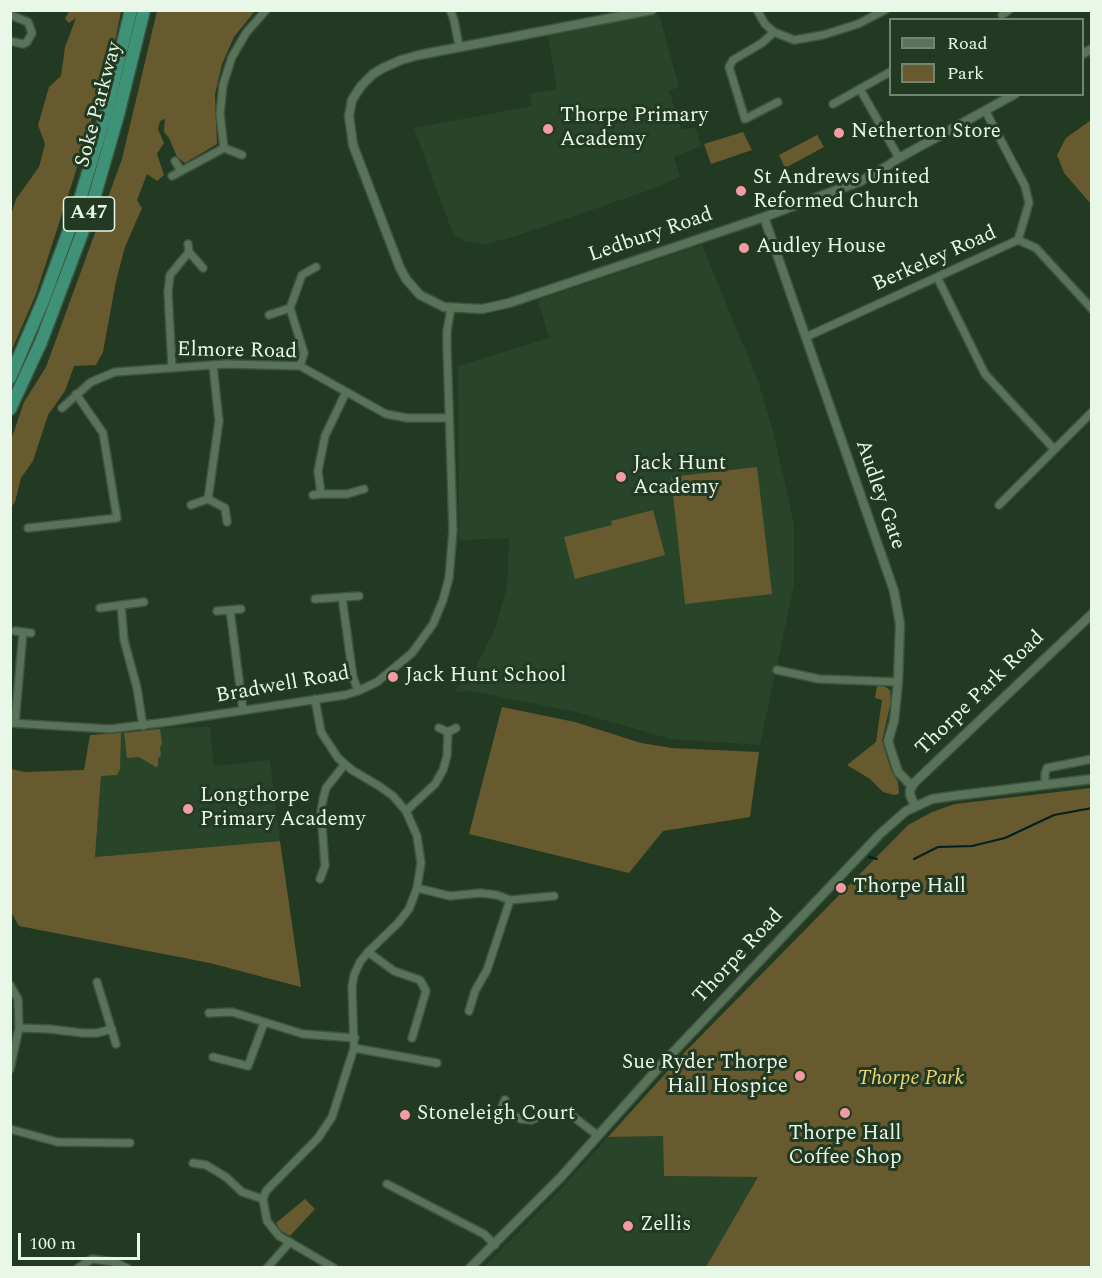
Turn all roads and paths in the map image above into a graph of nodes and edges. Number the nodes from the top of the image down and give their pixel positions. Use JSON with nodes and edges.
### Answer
{"nodes":[{"id":1,"x":131,"y":10,"type":"edge"},
{"id":2,"x":144,"y":10,"type":"edge"},
{"id":3,"x":266,"y":10,"type":"edge"},
{"id":4,"x":450,"y":10,"type":"edge"},
{"id":5,"x":652,"y":10,"type":"edge"},
{"id":6,"x":757,"y":10,"type":"edge"},
{"id":7,"x":885,"y":10,"type":"edge"},
{"id":8,"x":1009,"y":10,"type":"edge"},
{"id":9,"x":10,"y":15,"type":"edge"},
{"id":10,"x":1002,"y":15,"type":"dead end"},
{"id":11,"x":774,"y":32,"type":"junction"},
{"id":12,"x":10,"y":41,"type":"edge"},
{"id":13,"x":459,"y":46,"type":"junction"},
{"id":14,"x":889,"y":73,"type":"edge"},
{"id":15,"x":860,"y":89,"type":"junction"},
{"id":16,"x":1012,"y":96,"type":"edge"},
{"id":17,"x":778,"y":102,"type":"dead end"},
{"id":18,"x":833,"y":104,"type":"dead end"},
{"id":19,"x":986,"y":112,"type":"junction"},
{"id":20,"x":224,"y":148,"type":"junction"},
{"id":21,"x":242,"y":155,"type":"dead end"},
{"id":22,"x":899,"y":158,"type":"junction"},
{"id":23,"x":175,"y":161,"type":"dead end"},
{"id":24,"x":181,"y":171,"type":"junction"},
{"id":25,"x":172,"y":176,"type":"dead end"},
{"id":26,"x":764,"y":217,"type":"junction"},
{"id":27,"x":1018,"y":240,"type":"junction"},
{"id":28,"x":188,"y":244,"type":"dead end"},
{"id":29,"x":189,"y":252,"type":"junction"},
{"id":30,"x":316,"y":267,"type":"dead end"},
{"id":31,"x":203,"y":268,"type":"dead end"},
{"id":32,"x":937,"y":277,"type":"junction"},
{"id":33,"x":290,"y":308,"type":"junction"},
{"id":34,"x":451,"y":308,"type":"junction"},
{"id":35,"x":1092,"y":309,"type":"edge"},
{"id":36,"x":269,"y":315,"type":"dead end"},
{"id":37,"x":806,"y":337,"type":"junction"},
{"id":38,"x":213,"y":366,"type":"junction"},
{"id":39,"x":300,"y":366,"type":"junction"},
{"id":40,"x":172,"y":367,"type":"junction"},
{"id":41,"x":10,"y":378,"type":"edge"},
{"id":42,"x":346,"y":392,"type":"junction"},
{"id":43,"x":76,"y":394,"type":"junction"},
{"id":44,"x":62,"y":408,"type":"dead end"},
{"id":45,"x":10,"y":409,"type":"edge"},
{"id":46,"x":1092,"y":412,"type":"edge"},
{"id":47,"x":449,"y":418,"type":"junction"},
{"id":48,"x":1054,"y":449,"type":"junction"},
{"id":49,"x":364,"y":489,"type":"dead end"},
{"id":50,"x":208,"y":499,"type":"junction"},
{"id":51,"x":191,"y":505,"type":"dead end"},
{"id":52,"x":999,"y":505,"type":"dead end"},
{"id":53,"x":227,"y":522,"type":"dead end"},
{"id":54,"x":28,"y":528,"type":"dead end"},
{"id":55,"x":359,"y":596,"type":"dead end"},
{"id":56,"x":342,"y":597,"type":"junction"},
{"id":57,"x":315,"y":599,"type":"dead end"},
{"id":58,"x":144,"y":602,"type":"dead end"},
{"id":59,"x":121,"y":605,"type":"junction"},
{"id":60,"x":100,"y":608,"type":"dead end"},
{"id":61,"x":242,"y":609,"type":"dead end"},
{"id":62,"x":230,"y":610,"type":"junction"},
{"id":63,"x":217,"y":612,"type":"dead end"},
{"id":64,"x":1092,"y":614,"type":"edge"},
{"id":65,"x":31,"y":633,"type":"dead end"},
{"id":66,"x":777,"y":669,"type":"dead end"},
{"id":67,"x":898,"y":681,"type":"junction"},
{"id":68,"x":358,"y":691,"type":"junction"},
{"id":69,"x":315,"y":699,"type":"junction"},
{"id":70,"x":243,"y":710,"type":"junction"},
{"id":71,"x":13,"y":723,"type":"edge"},
{"id":72,"x":143,"y":726,"type":"junction"},
{"id":73,"x":439,"y":728,"type":"dead end"},
{"id":74,"x":456,"y":728,"type":"dead end"},
{"id":75,"x":448,"y":732,"type":"junction"},
{"id":76,"x":1092,"y":759,"type":"edge"},
{"id":77,"x":345,"y":764,"type":"junction"},
{"id":78,"x":1092,"y":780,"type":"edge"},
{"id":79,"x":1045,"y":785,"type":"junction"},
{"id":80,"x":912,"y":786,"type":"junction"},
{"id":81,"x":915,"y":806,"type":"junction"},
{"id":82,"x":406,"y":811,"type":"junction"},
{"id":83,"x":320,"y":879,"type":"dead end"},
{"id":84,"x":417,"y":888,"type":"junction"},
{"id":85,"x":554,"y":896,"type":"dead end"},
{"id":86,"x":510,"y":900,"type":"junction"},
{"id":87,"x":368,"y":952,"type":"junction"},
{"id":88,"x":97,"y":982,"type":"dead end"},
{"id":89,"x":10,"y":985,"type":"edge"},
{"id":90,"x":469,"y":1011,"type":"dead end"},
{"id":91,"x":209,"y":1013,"type":"dead end"},
{"id":92,"x":264,"y":1023,"type":"junction"},
{"id":93,"x":19,"y":1028,"type":"junction"},
{"id":94,"x":112,"y":1029,"type":"junction"},
{"id":95,"x":355,"y":1038,"type":"junction"},
{"id":96,"x":412,"y":1038,"type":"dead end"},
{"id":97,"x":116,"y":1044,"type":"dead end"},
{"id":98,"x":354,"y":1048,"type":"junction"},
{"id":99,"x":213,"y":1057,"type":"dead end"},
{"id":100,"x":438,"y":1063,"type":"dead end"},
{"id":101,"x":10,"y":1069,"type":"edge"},
{"id":102,"x":505,"y":1100,"type":"dead end"},
{"id":103,"x":501,"y":1110,"type":"junction"},
{"id":104,"x":497,"y":1119,"type":"dead end"},
{"id":105,"x":10,"y":1129,"type":"edge"},
{"id":106,"x":597,"y":1136,"type":"junction"},
{"id":107,"x":130,"y":1143,"type":"dead end"},
{"id":108,"x":193,"y":1163,"type":"dead end"},
{"id":109,"x":387,"y":1184,"type":"dead end"},
{"id":110,"x":262,"y":1199,"type":"junction"},
{"id":111,"x":290,"y":1242,"type":"junction"},
{"id":112,"x":495,"y":1245,"type":"junction"},
{"id":113,"x":78,"y":1268,"type":"edge"},
{"id":114,"x":127,"y":1268,"type":"edge"},
{"id":115,"x":267,"y":1268,"type":"edge"},
{"id":116,"x":334,"y":1268,"type":"edge"},
{"id":117,"x":470,"y":1268,"type":"edge"}],
"edges":[{"from":1,"to":41,"type":"highway","name":"Soke Parkway","number":"A47"},
{"from":2,"to":45,"type":"highway","name":"Soke Parkway","number":"A47"},
{"from":3,"to":20,"type":"street"},
{"from":4,"to":13,"type":"street"},
{"from":5,"to":13,"type":"street"},
{"from":6,"to":11,"type":"street"},
{"from":7,"to":11,"type":"street"},
{"from":8,"to":10,"type":"street"},
{"from":9,"to":12,"type":"street"},
{"from":11,"to":17,"type":"street"},
{"from":13,"to":34,"type":"street"},
{"from":14,"to":15,"type":"street"},
{"from":15,"to":18,"type":"street"},
{"from":15,"to":22,"type":"street"},
{"from":16,"to":19,"type":"street","name":"Ledbury Road"},
{"from":19,"to":22,"type":"street","name":"Ledbury Road"},
{"from":19,"to":27,"type":"street"},
{"from":20,"to":21,"type":"street"},
{"from":20,"to":24,"type":"street"},
{"from":22,"to":26,"type":"street","name":"Ledbury Road"},
{"from":23,"to":24,"type":"street"},
{"from":24,"to":25,"type":"street"},
{"from":26,"to":34,"type":"street","name":"Ledbury Road"},
{"from":26,"to":37,"type":"street","name":"Audley Gate"},
{"from":27,"to":32,"type":"street","name":"Berkeley Road"},
{"from":27,"to":35,"type":"street","name":"Berkeley Road"},
{"from":28,"to":29,"type":"street"},
{"from":29,"to":31,"type":"street"},
{"from":29,"to":40,"type":"street"},
{"from":30,"to":33,"type":"street"},
{"from":32,"to":37,"type":"street","name":"Berkeley Road"},
{"from":32,"to":48,"type":"street"},
{"from":33,"to":36,"type":"street"},
{"from":33,"to":39,"type":"street"},
{"from":34,"to":47,"type":"street","name":"Bradwell Road"},
{"from":37,"to":67,"type":"street","name":"Audley Gate"},
{"from":38,"to":39,"type":"street","name":"Elmore Road"},
{"from":38,"to":40,"type":"street","name":"Elmore Road"},
{"from":38,"to":50,"type":"street"},
{"from":39,"to":42,"type":"street","name":"Elmore Road"},
{"from":40,"to":43,"type":"street","name":"Elmore Road"},
{"from":42,"to":47,"type":"street","name":"Elmore Road"},
{"from":42,"to":49,"type":"street"},
{"from":43,"to":44,"type":"street","name":"Elmore Road"},
{"from":43,"to":54,"type":"street"},
{"from":46,"to":48,"type":"street"},
{"from":47,"to":68,"type":"street","name":"Bradwell Road"},
{"from":48,"to":52,"type":"street"},
{"from":50,"to":51,"type":"street"},
{"from":50,"to":53,"type":"street"},
{"from":55,"to":56,"type":"street"},
{"from":56,"to":57,"type":"street"},
{"from":56,"to":68,"type":"street"},
{"from":58,"to":59,"type":"street"},
{"from":59,"to":60,"type":"street"},
{"from":59,"to":72,"type":"street"},
{"from":61,"to":62,"type":"street"},
{"from":62,"to":63,"type":"street"},
{"from":62,"to":70,"type":"street"},
{"from":64,"to":80,"type":"street","name":"Thorpe Park Road"},
{"from":65,"to":71,"type":"street"},
{"from":66,"to":67,"type":"street"},
{"from":67,"to":80,"type":"street","name":"Audley Gate"},
{"from":68,"to":69,"type":"street","name":"Bradwell Road"},
{"from":69,"to":70,"type":"street","name":"Bradwell Road"},
{"from":69,"to":77,"type":"street"},
{"from":70,"to":72,"type":"street","name":"Bradwell Road"},
{"from":71,"to":72,"type":"street","name":"Bradwell Road"},
{"from":73,"to":75,"type":"street"},
{"from":74,"to":75,"type":"street"},
{"from":75,"to":82,"type":"street"},
{"from":76,"to":79,"type":"street"},
{"from":77,"to":82,"type":"street"},
{"from":77,"to":83,"type":"street"},
{"from":78,"to":79,"type":"street","name":"Thorpe Road"},
{"from":79,"to":81,"type":"street","name":"Thorpe Road"},
{"from":80,"to":81,"type":"street","name":"Thorpe Park Road"},
{"from":81,"to":106,"type":"street","name":"Thorpe Road"},
{"from":82,"to":84,"type":"street"},
{"from":84,"to":86,"type":"street"},
{"from":84,"to":87,"type":"street"},
{"from":85,"to":86,"type":"street"},
{"from":86,"to":90,"type":"street"},
{"from":87,"to":95,"type":"street"},
{"from":87,"to":96,"type":"street"},
{"from":88,"to":94,"type":"street"},
{"from":89,"to":93,"type":"street"},
{"from":91,"to":92,"type":"street"},
{"from":92,"to":95,"type":"street"},
{"from":92,"to":99,"type":"street"},
{"from":93,"to":94,"type":"street"},
{"from":93,"to":101,"type":"street"},
{"from":94,"to":97,"type":"street"},
{"from":95,"to":98,"type":"street"},
{"from":98,"to":100,"type":"street"},
{"from":98,"to":110,"type":"street"},
{"from":102,"to":103,"type":"street"},
{"from":103,"to":104,"type":"street"},
{"from":103,"to":106,"type":"street"},
{"from":105,"to":107,"type":"street"},
{"from":106,"to":112,"type":"street","name":"Thorpe Road"},
{"from":108,"to":110,"type":"street"},
{"from":109,"to":112,"type":"street"},
{"from":110,"to":111,"type":"street"},
{"from":111,"to":115,"type":"street"},
{"from":111,"to":116,"type":"street"},
{"from":112,"to":117,"type":"street","name":"Thorpe Road"},
{"from":113,"to":114,"type":"street"}]}
